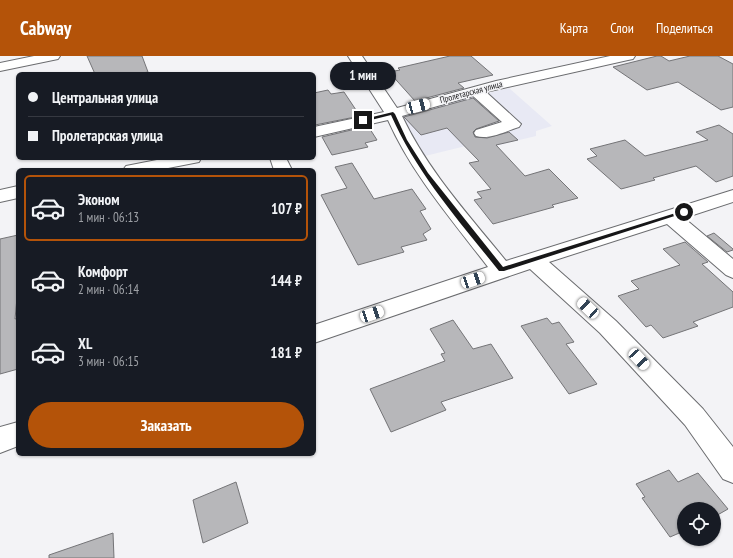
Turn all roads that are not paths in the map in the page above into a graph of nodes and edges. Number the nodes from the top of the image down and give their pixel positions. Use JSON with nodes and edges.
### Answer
{"nodes":[{"id":1,"x":53,"y":56,"type":"edge"},
{"id":2,"x":355,"y":56,"type":"edge"},
{"id":3,"x":628,"y":56,"type":"edge"},
{"id":4,"x":0,"y":67,"type":"edge"},
{"id":5,"x":476,"y":91,"type":"junction"},
{"id":6,"x":393,"y":114,"type":"junction"},
{"id":7,"x":316,"y":132,"type":"edge"},
{"id":8,"x":482,"y":133,"type":"dead end"},
{"id":9,"x":183,"y":160,"type":"edge"},
{"id":10,"x":142,"y":168,"type":"edge"},
{"id":11,"x":16,"y":192,"type":"edge"},
{"id":12,"x":0,"y":196,"type":"edge"},
{"id":13,"x":733,"y":196,"type":"edge"},
{"id":14,"x":670,"y":216,"type":"junction"},
{"id":15,"x":533,"y":260,"type":"junction"},
{"id":16,"x":502,"y":270,"type":"junction"},
{"id":17,"x":733,"y":270,"type":"edge"},
{"id":18,"x":316,"y":333,"type":"edge"},
{"id":19,"x":16,"y":435,"type":"edge"},
{"id":20,"x":0,"y":440,"type":"edge"},
{"id":21,"x":733,"y":469,"type":"edge"}],
"edges":[{"from":1,"to":4,"type":"street"},
{"from":2,"to":6,"type":"street"},
{"from":3,"to":5,"type":"street","name":"Пролетарская улица"},
{"from":5,"to":6,"type":"street","name":"Пролетарская улица"},
{"from":5,"to":8,"type":"street"},
{"from":6,"to":7,"type":"street","name":"Пролетарская улица"},
{"from":6,"to":16,"type":"street"},
{"from":9,"to":10,"type":"street"},
{"from":11,"to":12,"type":"street"},
{"from":13,"to":14,"type":"street"},
{"from":14,"to":15,"type":"street"},
{"from":14,"to":17,"type":"street"},
{"from":15,"to":16,"type":"street"},
{"from":15,"to":21,"type":"street"},
{"from":16,"to":18,"type":"street"},
{"from":19,"to":20,"type":"street"}]}
